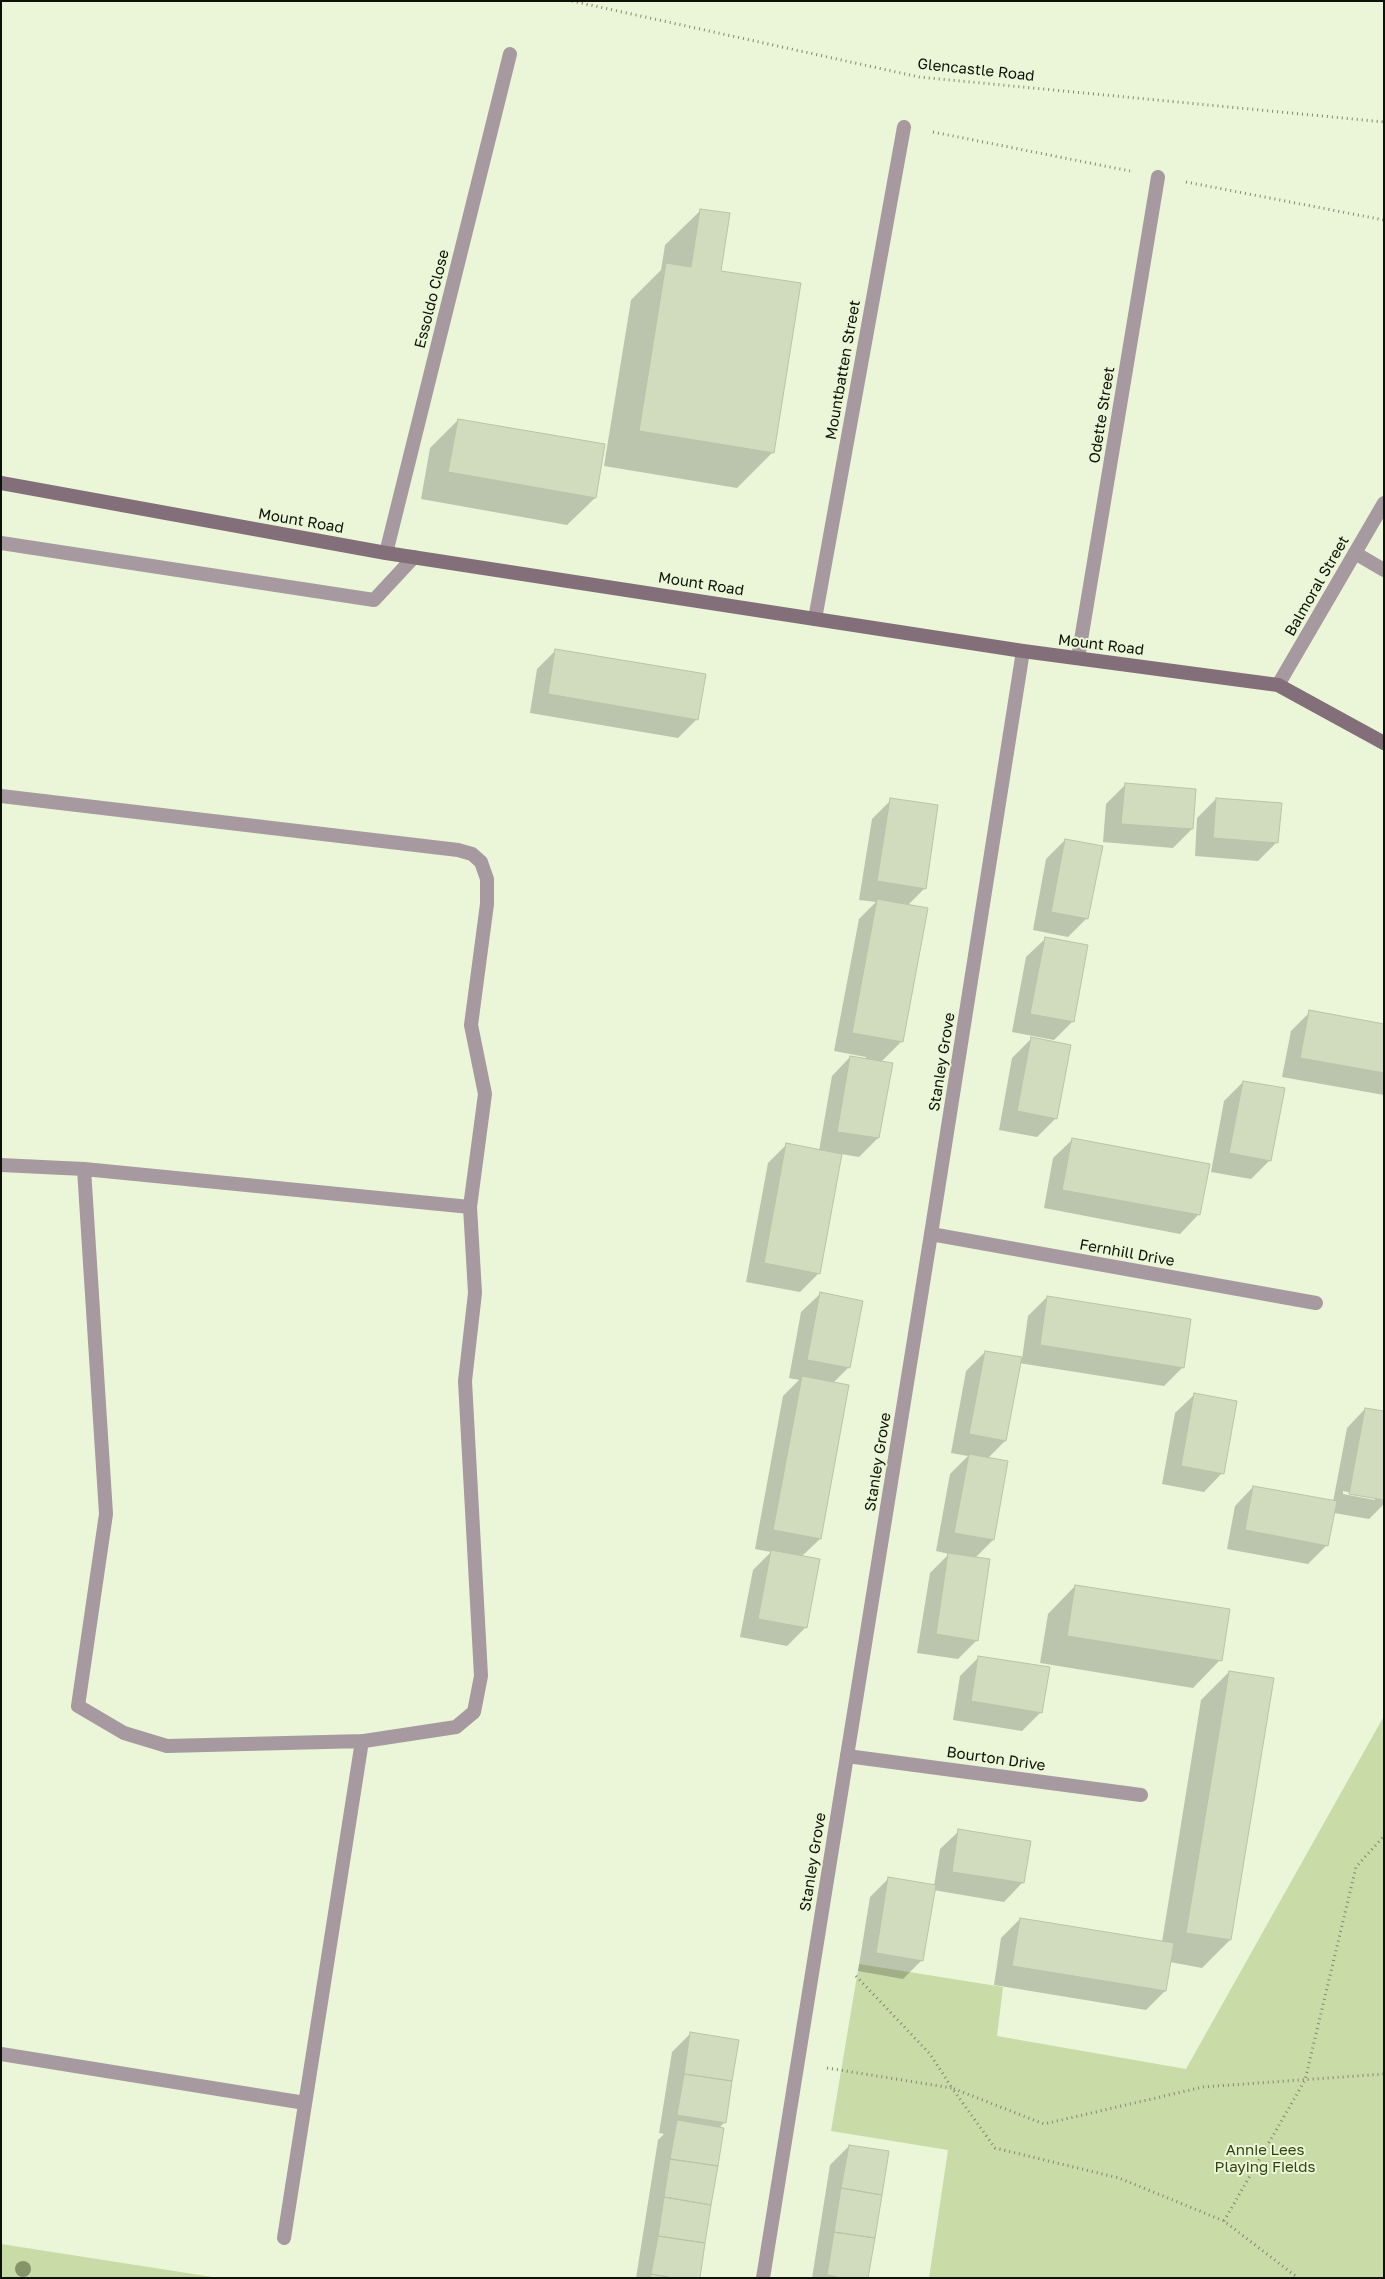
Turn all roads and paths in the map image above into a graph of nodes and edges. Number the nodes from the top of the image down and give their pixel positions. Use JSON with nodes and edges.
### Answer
{"nodes":[{"id":1,"x":572,"y":1,"type":"edge"},
{"id":2,"x":510,"y":54,"type":"dead end"},
{"id":3,"x":1384,"y":122,"type":"edge"},
{"id":4,"x":904,"y":127,"type":"dead end"},
{"id":5,"x":1158,"y":177,"type":"dead end"},
{"id":6,"x":1,"y":483,"type":"edge"},
{"id":7,"x":1384,"y":503,"type":"edge"},
{"id":8,"x":1,"y":543,"type":"edge"},
{"id":9,"x":386,"y":553,"type":"junction"},
{"id":10,"x":1355,"y":553,"type":"junction"},
{"id":11,"x":414,"y":557,"type":"junction"},
{"id":12,"x":1384,"y":570,"type":"edge"},
{"id":13,"x":815,"y":619,"type":"junction"},
{"id":14,"x":1022,"y":651,"type":"junction"},
{"id":15,"x":1078,"y":658,"type":"junction"},
{"id":16,"x":1278,"y":685,"type":"junction"},
{"id":17,"x":1384,"y":743,"type":"edge"},
{"id":18,"x":1,"y":796,"type":"edge"},
{"id":19,"x":1,"y":1165,"type":"edge"},
{"id":20,"x":84,"y":1169,"type":"junction"},
{"id":21,"x":470,"y":1207,"type":"junction"},
{"id":22,"x":932,"y":1234,"type":"junction"},
{"id":23,"x":1316,"y":1304,"type":"dead end"},
{"id":24,"x":362,"y":1741,"type":"junction"},
{"id":25,"x":847,"y":1756,"type":"junction"},
{"id":26,"x":1141,"y":1795,"type":"dead end"},
{"id":27,"x":1384,"y":1836,"type":"edge"},
{"id":28,"x":856,"y":1976,"type":"dead end"},
{"id":29,"x":1,"y":2054,"type":"edge"},
{"id":30,"x":797,"y":2064,"type":"junction"},
{"id":31,"x":1384,"y":2074,"type":"edge"},
{"id":32,"x":1304,"y":2080,"type":"junction"},
{"id":33,"x":952,"y":2088,"type":"junction"},
{"id":34,"x":305,"y":2103,"type":"junction"},
{"id":35,"x":1224,"y":2221,"type":"junction"},
{"id":36,"x":284,"y":2238,"type":"dead end"},
{"id":37,"x":763,"y":2278,"type":"edge"},
{"id":38,"x":1298,"y":2278,"type":"edge"}],
"edges":[{"from":1,"to":3,"type":"path","name":"Glencastle Road"},
{"from":2,"to":9,"type":"street","name":"Essoldo Close"},
{"from":4,"to":13,"type":"street","name":"Mountbatten Street"},
{"from":5,"to":15,"type":"street","name":"Odette Street"},
{"from":6,"to":9,"type":"main road","name":"Mount Road"},
{"from":7,"to":10,"type":"street","name":"Balmoral Street"},
{"from":8,"to":11,"type":"street"},
{"from":9,"to":11,"type":"main road","name":"Mount Road"},
{"from":10,"to":12,"type":"street"},
{"from":10,"to":16,"type":"street","name":"Balmoral Street"},
{"from":11,"to":13,"type":"main road","name":"Mount Road"},
{"from":13,"to":14,"type":"main road","name":"Mount Road"},
{"from":14,"to":15,"type":"main road","name":"Mount Road"},
{"from":14,"to":22,"type":"street","name":"Stanley Grove"},
{"from":15,"to":16,"type":"main road","name":"Mount Road"},
{"from":16,"to":17,"type":"main road","name":"Mount Road"},
{"from":18,"to":21,"type":"street"},
{"from":19,"to":20,"type":"street"},
{"from":20,"to":21,"type":"street"},
{"from":20,"to":24,"type":"street"},
{"from":21,"to":24,"type":"street"},
{"from":22,"to":23,"type":"street","name":"Fernhill Drive"},
{"from":22,"to":25,"type":"street","name":"Stanley Grove"},
{"from":24,"to":34,"type":"street"},
{"from":25,"to":26,"type":"street","name":"Bourton Drive"},
{"from":25,"to":30,"type":"street","name":"Stanley Grove"},
{"from":27,"to":32,"type":"path"},
{"from":28,"to":33,"type":"path"},
{"from":29,"to":34,"type":"street"},
{"from":30,"to":33,"type":"path"},
{"from":30,"to":37,"type":"street","name":"Stanley Grove"},
{"from":31,"to":32,"type":"path"},
{"from":32,"to":33,"type":"path"},
{"from":32,"to":35,"type":"path"},
{"from":33,"to":35,"type":"path"},
{"from":34,"to":36,"type":"street"},
{"from":35,"to":38,"type":"path"}]}
